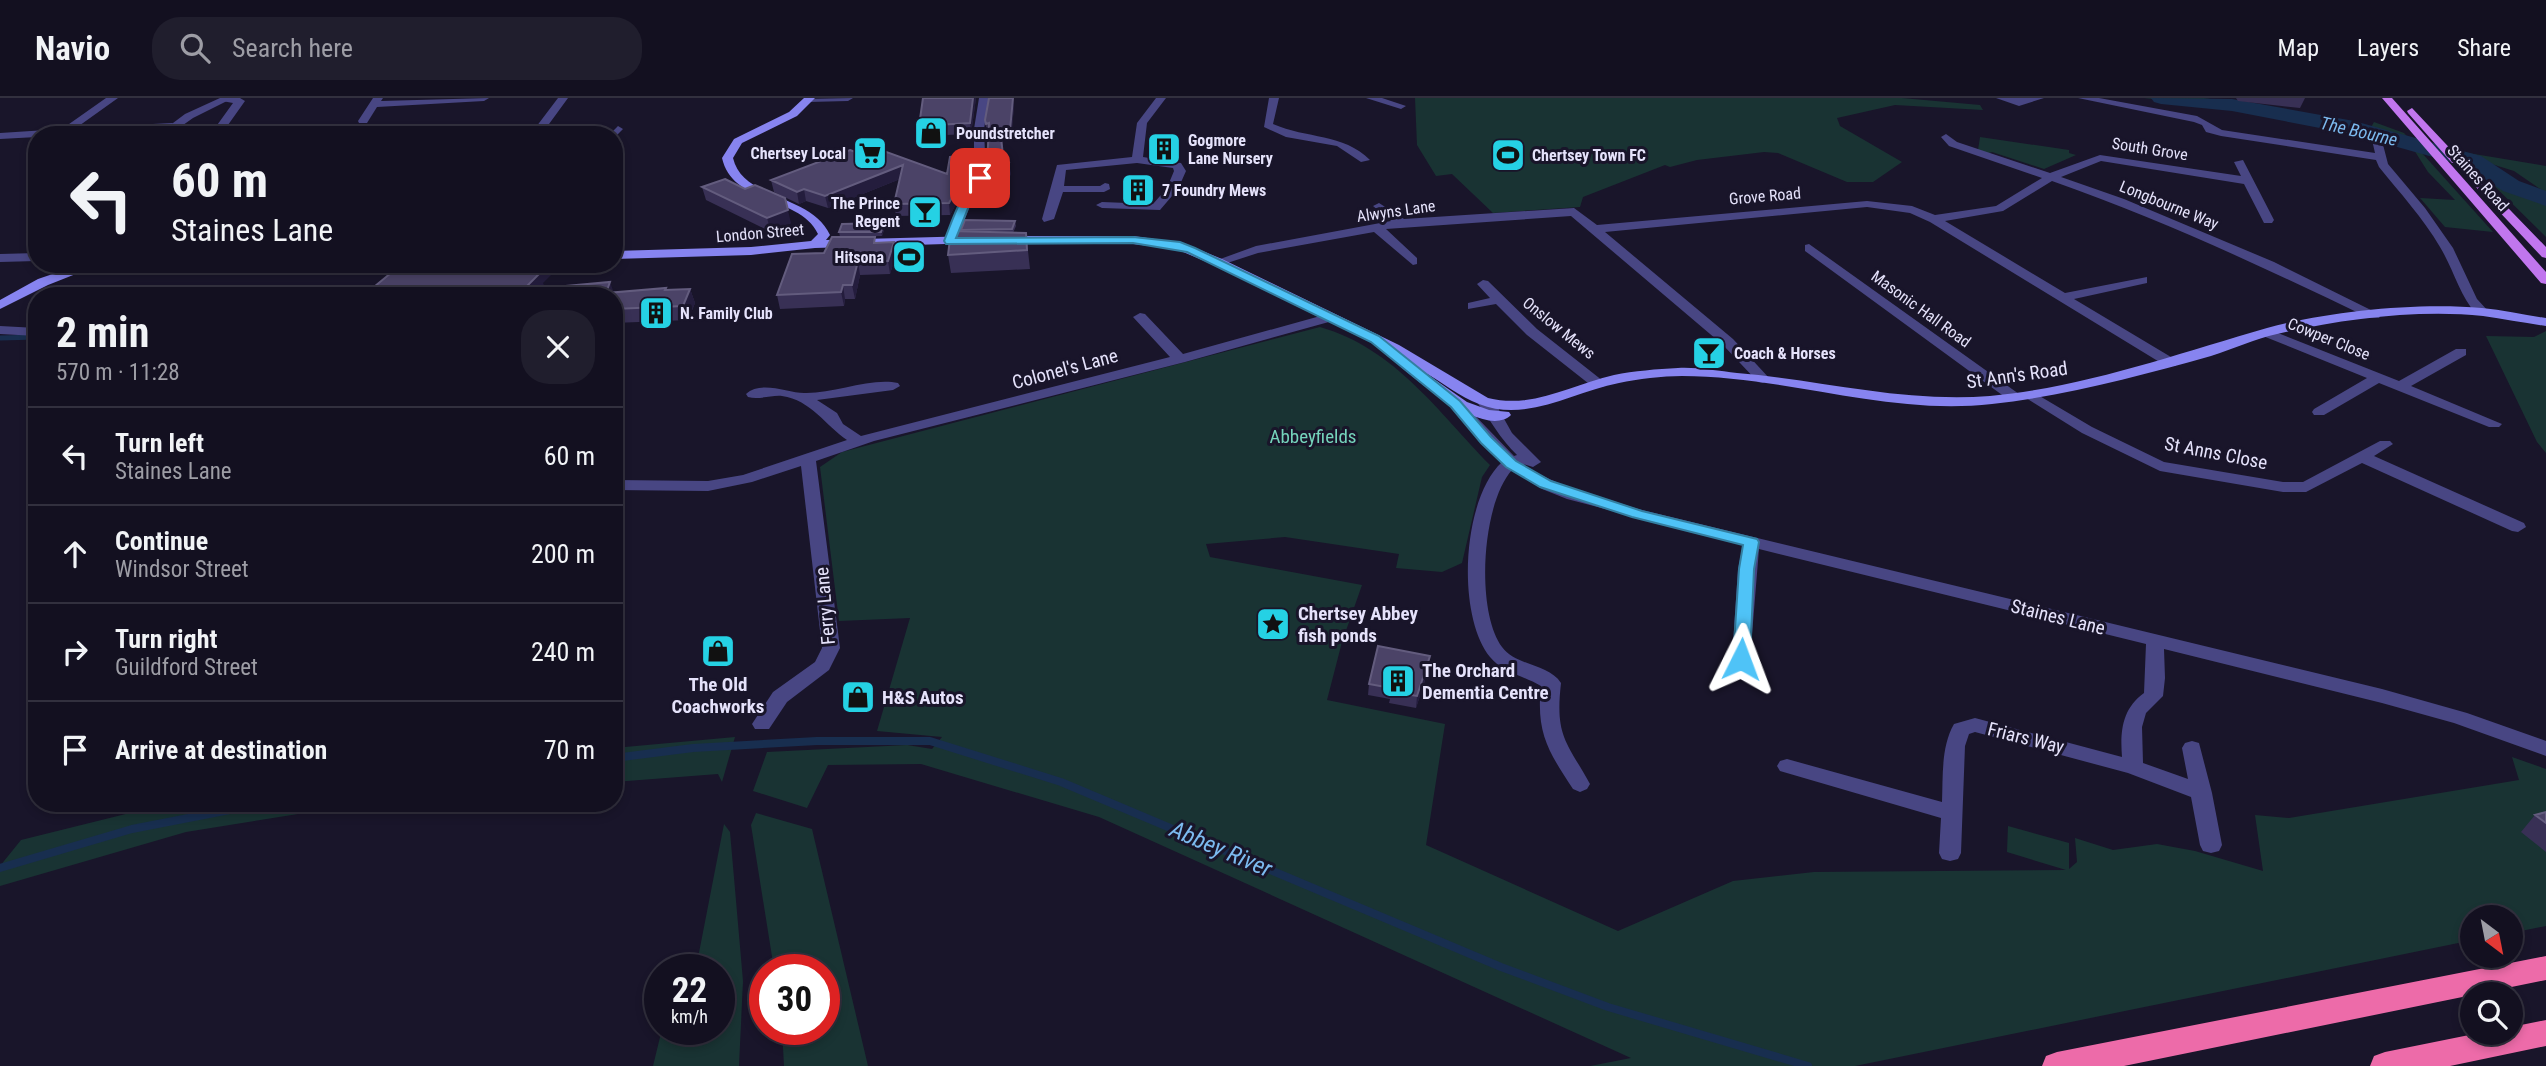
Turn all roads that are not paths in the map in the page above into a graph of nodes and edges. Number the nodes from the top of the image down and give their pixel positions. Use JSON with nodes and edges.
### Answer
{"nodes":[{"id":1,"x":113,"y":98,"type":"edge"},
{"id":2,"x":227,"y":98,"type":"edge"},
{"id":3,"x":484,"y":98,"type":"edge"},
{"id":4,"x":563,"y":98,"type":"edge"},
{"id":5,"x":848,"y":98,"type":"edge"},
{"id":6,"x":984,"y":98,"type":"edge"},
{"id":7,"x":1161,"y":98,"type":"edge"},
{"id":8,"x":1275,"y":98,"type":"edge"},
{"id":9,"x":2001,"y":98,"type":"edge"},
{"id":10,"x":2039,"y":98,"type":"edge"},
{"id":11,"x":2083,"y":98,"type":"edge"},
{"id":12,"x":2387,"y":98,"type":"edge"},
{"id":13,"x":2400,"y":98,"type":"edge"},
{"id":14,"x":810,"y":99,"type":"edge"},
{"id":15,"x":1377,"y":99,"type":"edge"},
{"id":16,"x":377,"y":101,"type":"edge"},
{"id":17,"x":1401,"y":106,"type":"dead end"},
{"id":18,"x":2415,"y":114,"type":"junction"},
{"id":19,"x":363,"y":121,"type":"dead end"},
{"id":20,"x":73,"y":126,"type":"edge"},
{"id":21,"x":174,"y":126,"type":"edge"},
{"id":22,"x":222,"y":126,"type":"edge"},
{"id":23,"x":542,"y":126,"type":"edge"},
{"id":24,"x":2411,"y":127,"type":"junction"},
{"id":25,"x":28,"y":134,"type":"edge"},
{"id":26,"x":2374,"y":134,"type":"dead end"},
{"id":27,"x":0,"y":136,"type":"edge"},
{"id":28,"x":1946,"y":137,"type":"dead end"},
{"id":29,"x":1350,"y":150,"type":"junction"},
{"id":30,"x":1336,"y":153,"type":"dead end"},
{"id":31,"x":2379,"y":157,"type":"junction"},
{"id":32,"x":1137,"y":160,"type":"junction"},
{"id":33,"x":1365,"y":160,"type":"dead end"},
{"id":34,"x":2239,"y":162,"type":"dead end"},
{"id":35,"x":2051,"y":177,"type":"junction"},
{"id":36,"x":2248,"y":180,"type":"junction"},
{"id":37,"x":1105,"y":186,"type":"dead end"},
{"id":38,"x":1058,"y":189,"type":"junction"},
{"id":39,"x":1102,"y":205,"type":"dead end"},
{"id":40,"x":1379,"y":206,"type":"dead end"},
{"id":41,"x":1048,"y":219,"type":"dead end"},
{"id":42,"x":1934,"y":219,"type":"junction"},
{"id":43,"x":2268,"y":220,"type":"dead end"},
{"id":44,"x":1401,"y":223,"type":"junction"},
{"id":45,"x":1377,"y":228,"type":"junction"},
{"id":46,"x":1597,"y":229,"type":"junction"},
{"id":47,"x":950,"y":241,"type":"junction"},
{"id":48,"x":815,"y":244,"type":"junction"},
{"id":49,"x":1809,"y":248,"type":"dead end"},
{"id":50,"x":2546,"y":254,"type":"edge"},
{"id":51,"x":623,"y":255,"type":"edge"},
{"id":52,"x":28,"y":257,"type":"edge"},
{"id":53,"x":0,"y":258,"type":"edge"},
{"id":54,"x":1413,"y":261,"type":"dead end"},
{"id":55,"x":1218,"y":262,"type":"junction"},
{"id":56,"x":62,"y":273,"type":"edge"},
{"id":57,"x":69,"y":273,"type":"edge"},
{"id":58,"x":407,"y":273,"type":"edge"},
{"id":59,"x":51,"y":279,"type":"junction"},
{"id":60,"x":2142,"y":280,"type":"dead end"},
{"id":61,"x":2546,"y":280,"type":"edge"},
{"id":62,"x":1483,"y":284,"type":"dead end"},
{"id":63,"x":35,"y":287,"type":"edge"},
{"id":64,"x":392,"y":287,"type":"edge"},
{"id":65,"x":28,"y":291,"type":"edge"},
{"id":66,"x":2060,"y":298,"type":"junction"},
{"id":67,"x":1498,"y":300,"type":"junction"},
{"id":68,"x":0,"y":305,"type":"edge"},
{"id":69,"x":1473,"y":306,"type":"dead end"},
{"id":70,"x":2482,"y":312,"type":"junction"},
{"id":71,"x":2374,"y":315,"type":"junction"},
{"id":72,"x":1140,"y":317,"type":"dead end"},
{"id":73,"x":1331,"y":317,"type":"junction"},
{"id":74,"x":2542,"y":319,"type":"edge"},
{"id":75,"x":0,"y":330,"type":"edge"},
{"id":76,"x":28,"y":332,"type":"edge"},
{"id":77,"x":2268,"y":333,"type":"junction"},
{"id":78,"x":1375,"y":339,"type":"junction"},
{"id":79,"x":2461,"y":352,"type":"dead end"},
{"id":80,"x":1180,"y":359,"type":"junction"},
{"id":81,"x":2171,"y":363,"type":"junction"},
{"id":82,"x":2378,"y":377,"type":"junction"},
{"id":83,"x":1763,"y":379,"type":"junction"},
{"id":84,"x":1598,"y":384,"type":"junction"},
{"id":85,"x":893,"y":386,"type":"dead end"},
{"id":86,"x":2400,"y":386,"type":"junction"},
{"id":87,"x":839,"y":392,"type":"junction"},
{"id":88,"x":753,"y":394,"type":"dead end"},
{"id":89,"x":2031,"y":395,"type":"junction"},
{"id":90,"x":2014,"y":397,"type":"junction"},
{"id":91,"x":802,"y":398,"type":"junction"},
{"id":92,"x":1553,"y":399,"type":"junction"},
{"id":93,"x":1483,"y":401,"type":"junction"},
{"id":94,"x":1456,"y":404,"type":"junction"},
{"id":95,"x":2319,"y":412,"type":"dead end"},
{"id":96,"x":1495,"y":415,"type":"junction"},
{"id":97,"x":834,"y":421,"type":"junction"},
{"id":98,"x":2494,"y":424,"type":"dead end"},
{"id":99,"x":859,"y":441,"type":"junction"},
{"id":100,"x":2385,"y":444,"type":"dead end"},
{"id":101,"x":816,"y":456,"type":"junction"},
{"id":102,"x":2362,"y":457,"type":"junction"},
{"id":103,"x":1519,"y":460,"type":"junction"},
{"id":104,"x":623,"y":485,"type":"edge"},
{"id":105,"x":2518,"y":527,"type":"dead end"},
{"id":106,"x":1752,"y":542,"type":"junction"},
{"id":107,"x":2155,"y":641,"type":"junction"},
{"id":108,"x":1741,"y":659,"type":"dead end"},
{"id":109,"x":762,"y":724,"type":"dead end"},
{"id":110,"x":2519,"y":738,"type":"junction"},
{"id":111,"x":2546,"y":742,"type":"edge"},
{"id":112,"x":2192,"y":748,"type":"dead end"},
{"id":113,"x":2546,"y":749,"type":"edge"},
{"id":114,"x":1787,"y":766,"type":"dead end"},
{"id":115,"x":2133,"y":767,"type":"junction"},
{"id":116,"x":1580,"y":784,"type":"dead end"},
{"id":117,"x":2202,"y":793,"type":"junction"},
{"id":118,"x":1952,"y":813,"type":"junction"},
{"id":119,"x":2211,"y":845,"type":"dead end"},
{"id":120,"x":1950,"y":853,"type":"dead end"},
{"id":121,"x":2546,"y":968,"type":"edge"},
{"id":122,"x":2546,"y":1033,"type":"edge"},
{"id":123,"x":2057,"y":1066,"type":"edge"},
{"id":124,"x":2385,"y":1066,"type":"edge"}],
"edges":[{"from":1,"to":20,"type":"street"},
{"from":2,"to":21,"type":"street"},
{"from":2,"to":22,"type":"street"},
{"from":3,"to":16,"type":"street"},
{"from":4,"to":23,"type":"street"},
{"from":5,"to":14,"type":"street"},
{"from":6,"to":47,"type":"street"},
{"from":7,"to":32,"type":"street"},
{"from":8,"to":29,"type":"street"},
{"from":9,"to":10,"type":"street"},
{"from":11,"to":31,"type":"street"},
{"from":12,"to":24,"type":"main road","name":"Staines Road"},
{"from":13,"to":18,"type":"main road","name":"Staines Road"},
{"from":14,"to":48,"type":"main road"},
{"from":15,"to":17,"type":"street"},
{"from":16,"to":19,"type":"street"},
{"from":18,"to":24,"type":"main road"},
{"from":18,"to":50,"type":"main road","name":"Staines Road"},
{"from":24,"to":61,"type":"main road","name":"Staines Road"},
{"from":25,"to":27,"type":"street"},
{"from":26,"to":31,"type":"street"},
{"from":28,"to":35,"type":"street","name":"Longbourne Way"},
{"from":29,"to":30,"type":"street"},
{"from":29,"to":33,"type":"street"},
{"from":31,"to":70,"type":"street"},
{"from":32,"to":38,"type":"street"},
{"from":32,"to":39,"type":"street"},
{"from":34,"to":36,"type":"street"},
{"from":35,"to":36,"type":"street","name":"South Grove"},
{"from":35,"to":42,"type":"street","name":"Grove Road"},
{"from":35,"to":71,"type":"street","name":"Longbourne Way"},
{"from":36,"to":43,"type":"street"},
{"from":37,"to":38,"type":"street"},
{"from":38,"to":41,"type":"street"},
{"from":40,"to":44,"type":"street"},
{"from":42,"to":46,"type":"street","name":"Grove Road"},
{"from":42,"to":66,"type":"street","name":"Grove Road"},
{"from":44,"to":45,"type":"street","name":"Alwyns Lane"},
{"from":44,"to":46,"type":"street","name":"Alwyns Lane"},
{"from":45,"to":54,"type":"street"},
{"from":45,"to":55,"type":"street","name":"Alwyns Lane"},
{"from":46,"to":83,"type":"street"},
{"from":47,"to":48,"type":"main road","name":"London Street"},
{"from":47,"to":55,"type":"main road","name":"London Street"},
{"from":48,"to":51,"type":"main road","name":"London Street"},
{"from":49,"to":90,"type":"street","name":"Masonic Hall Road"},
{"from":52,"to":53,"type":"street"},
{"from":55,"to":73,"type":"main road","name":"London Street"},
{"from":56,"to":59,"type":"main road"},
{"from":57,"to":59,"type":"main road"},
{"from":58,"to":64,"type":"street"},
{"from":59,"to":63,"type":"main road"},
{"from":60,"to":66,"type":"street"},
{"from":62,"to":67,"type":"street","name":"Onslow Mews"},
{"from":65,"to":68,"type":"main road"},
{"from":66,"to":81,"type":"street","name":"Grove Road"},
{"from":67,"to":69,"type":"street","name":"Onslow Mews"},
{"from":67,"to":84,"type":"street","name":"Onslow Mews"},
{"from":70,"to":71,"type":"main road","name":"St Ann's Road"},
{"from":70,"to":74,"type":"main road","name":"St Ann's Road"},
{"from":71,"to":77,"type":"main road","name":"St Ann's Road"},
{"from":72,"to":80,"type":"street"},
{"from":73,"to":78,"type":"main road","name":"London Street"},
{"from":73,"to":80,"type":"street","name":"Colonel's Lane"},
{"from":75,"to":76,"type":"street"},
{"from":77,"to":81,"type":"main road","name":"St Ann's Road"},
{"from":77,"to":82,"type":"street","name":"Cowper Close"},
{"from":78,"to":93,"type":"main road","name":"Staines Lane"},
{"from":78,"to":94,"type":"main road","name":"Staines Lane"},
{"from":79,"to":86,"type":"street"},
{"from":80,"to":99,"type":"street","name":"Colonel's Lane"},
{"from":81,"to":89,"type":"main road","name":"St Ann's Road"},
{"from":82,"to":86,"type":"street","name":"Cowper Close"},
{"from":82,"to":95,"type":"street","name":"Cowper Close"},
{"from":83,"to":84,"type":"main road","name":"St Ann's Road"},
{"from":83,"to":90,"type":"main road","name":"St Ann's Road"},
{"from":84,"to":92,"type":"main road","name":"St Ann's Road"},
{"from":85,"to":87,"type":"street"},
{"from":86,"to":98,"type":"street","name":"Cowper Close"},
{"from":87,"to":91,"type":"street"},
{"from":87,"to":97,"type":"street"},
{"from":88,"to":91,"type":"street"},
{"from":89,"to":90,"type":"main road","name":"St Ann's Road"},
{"from":89,"to":102,"type":"street","name":"St Anns Close"},
{"from":91,"to":97,"type":"street"},
{"from":92,"to":93,"type":"main road","name":"St Ann's Road"},
{"from":92,"to":96,"type":"main road","name":"St Ann's Road"},
{"from":93,"to":96,"type":"street","name":"Staines Lane"},
{"from":94,"to":96,"type":"main road","name":"Staines Lane"},
{"from":94,"to":103,"type":"street","name":"Staines Lane"},
{"from":96,"to":103,"type":"street","name":"Staines Lane"},
{"from":97,"to":99,"type":"street"},
{"from":97,"to":101,"type":"street"},
{"from":99,"to":101,"type":"street","name":"Colonel's Lane"},
{"from":100,"to":102,"type":"street","name":"St Anns Close"},
{"from":101,"to":104,"type":"street","name":"Colonel's Lane"},
{"from":101,"to":109,"type":"street","name":"Ferry Lane"},
{"from":102,"to":105,"type":"street"},
{"from":103,"to":106,"type":"street","name":"Staines Lane"},
{"from":103,"to":116,"type":"street"},
{"from":106,"to":107,"type":"street","name":"Staines Lane"},
{"from":106,"to":108,"type":"street"},
{"from":107,"to":110,"type":"street","name":"Staines Lane"},
{"from":107,"to":115,"type":"street"},
{"from":110,"to":111,"type":"street","name":"Staines Lane"},
{"from":110,"to":113,"type":"street","name":"Staines Lane"},
{"from":112,"to":117,"type":"street"},
{"from":114,"to":118,"type":"street"},
{"from":115,"to":117,"type":"street","name":"Friars Way"},
{"from":115,"to":118,"type":"street","name":"Friars Way"},
{"from":117,"to":119,"type":"street"},
{"from":118,"to":120,"type":"street","name":"Friars Way"},
{"from":121,"to":123,"type":"highway"},
{"from":122,"to":124,"type":"highway"}]}
